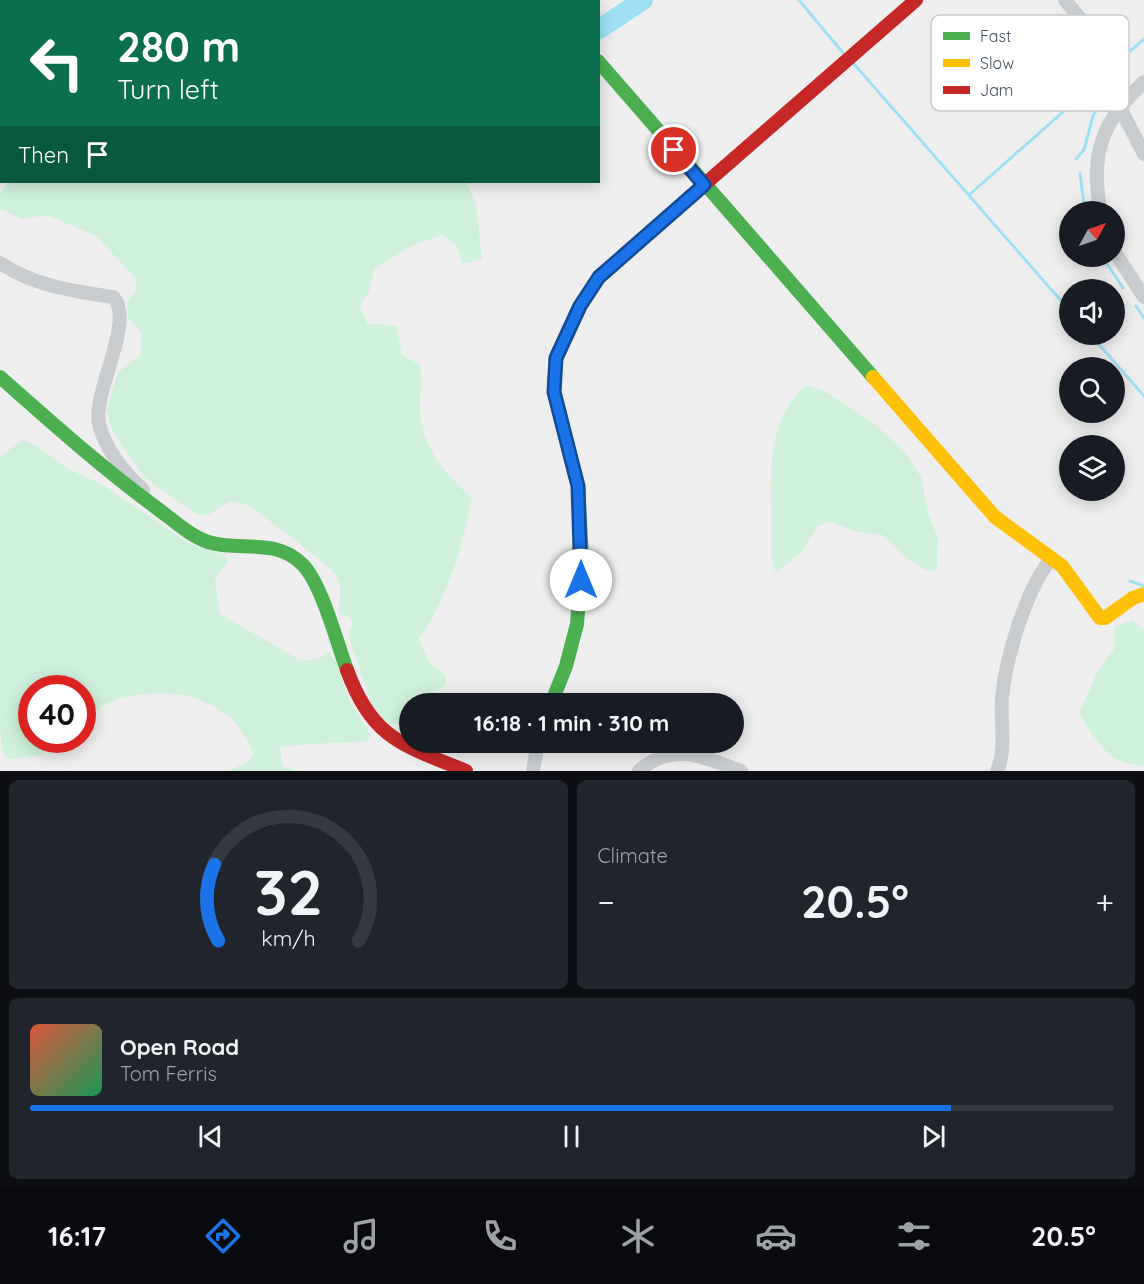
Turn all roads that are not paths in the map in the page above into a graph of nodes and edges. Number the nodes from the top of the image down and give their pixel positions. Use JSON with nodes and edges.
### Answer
{"nodes":[{"id":1,"x":916,"y":0,"type":"edge"},
{"id":2,"x":1065,"y":0,"type":"edge"},
{"id":3,"x":1077,"y":15,"type":"edge"},
{"id":4,"x":600,"y":64,"type":"edge"},
{"id":5,"x":1144,"y":82,"type":"edge"},
{"id":6,"x":1129,"y":97,"type":"edge"},
{"id":7,"x":1117,"y":111,"type":"edge"},
{"id":8,"x":1122,"y":111,"type":"edge"},
{"id":9,"x":1144,"y":154,"type":"edge"},
{"id":10,"x":704,"y":185,"type":"junction"},
{"id":11,"x":1099,"y":201,"type":"edge"},
{"id":12,"x":0,"y":263,"type":"edge"},
{"id":13,"x":1124,"y":267,"type":"edge"},
{"id":14,"x":1144,"y":297,"type":"edge"},
{"id":15,"x":0,"y":377,"type":"edge"},
{"id":16,"x":145,"y":500,"type":"junction"},
{"id":17,"x":1052,"y":558,"type":"junction"},
{"id":18,"x":1144,"y":594,"type":"edge"},
{"id":19,"x":555,"y":693,"type":"edge"},
{"id":20,"x":536,"y":753,"type":"edge"},
{"id":21,"x":466,"y":771,"type":"edge"},
{"id":22,"x":533,"y":771,"type":"edge"},
{"id":23,"x":639,"y":771,"type":"edge"},
{"id":24,"x":741,"y":771,"type":"edge"},
{"id":25,"x":998,"y":771,"type":"edge"}],
"edges":[{"from":1,"to":10,"type":"street"},
{"from":2,"to":3,"type":"street"},
{"from":4,"to":10,"type":"street"},
{"from":5,"to":6,"type":"street"},
{"from":7,"to":11,"type":"street"},
{"from":8,"to":9,"type":"street"},
{"from":10,"to":17,"type":"street"},
{"from":10,"to":19,"type":"street"},
{"from":12,"to":16,"type":"street"},
{"from":13,"to":14,"type":"street"},
{"from":15,"to":16,"type":"street"},
{"from":16,"to":21,"type":"street"},
{"from":17,"to":18,"type":"street"},
{"from":17,"to":25,"type":"street"},
{"from":20,"to":22,"type":"street"},
{"from":23,"to":24,"type":"street"}]}
